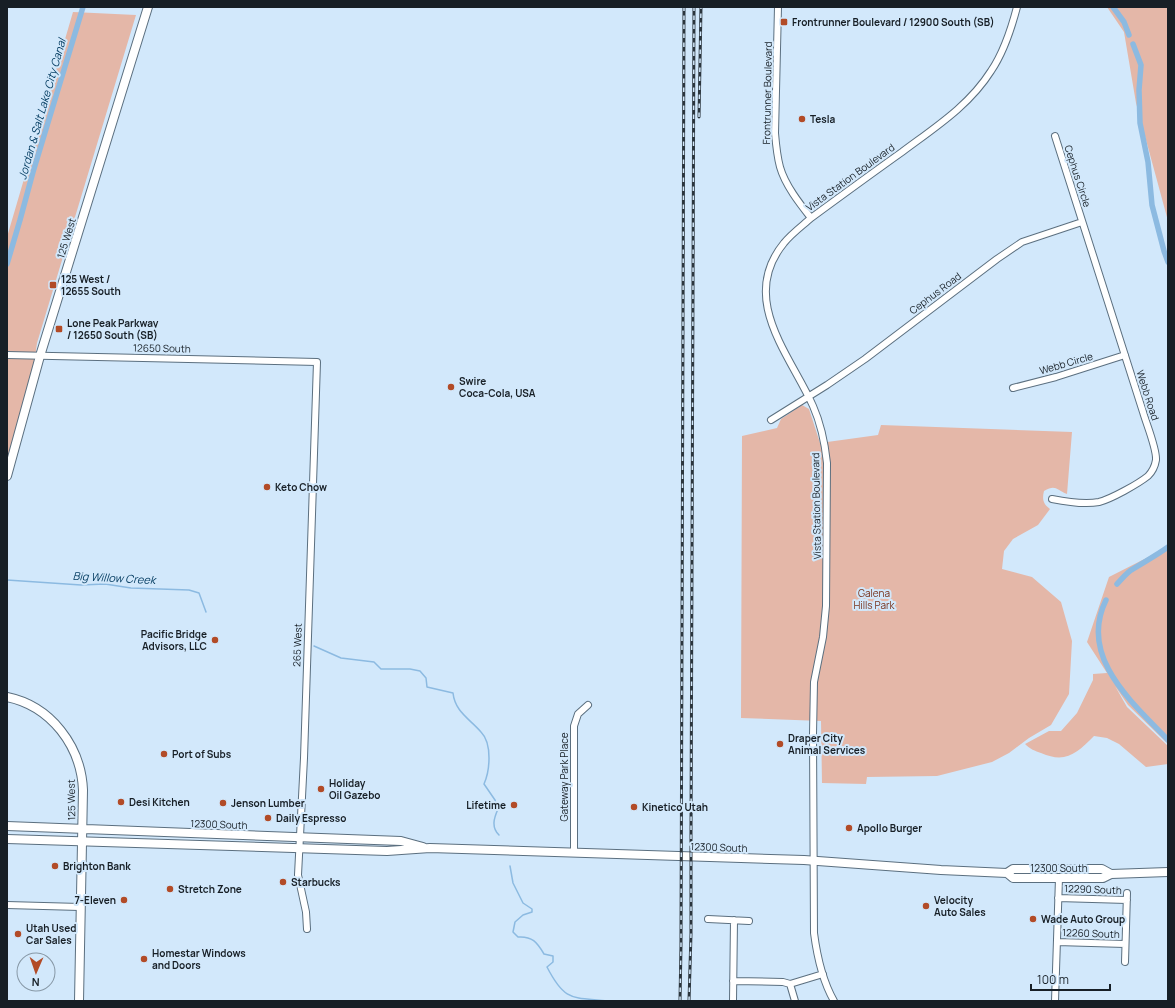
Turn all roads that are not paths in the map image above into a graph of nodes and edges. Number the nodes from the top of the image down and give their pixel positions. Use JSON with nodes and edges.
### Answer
{"nodes":[{"id":1,"x":148,"y":7,"type":"edge"},
{"id":2,"x":778,"y":7,"type":"edge"},
{"id":3,"x":1017,"y":7,"type":"edge"},
{"id":4,"x":1055,"y":136,"type":"dead end"},
{"id":5,"x":811,"y":218,"type":"junction"},
{"id":6,"x":1082,"y":222,"type":"junction"},
{"id":7,"x":7,"y":355,"type":"edge"},
{"id":8,"x":1125,"y":355,"type":"junction"},
{"id":9,"x":40,"y":356,"type":"junction"},
{"id":10,"x":317,"y":362,"type":"joint"},
{"id":11,"x":1013,"y":388,"type":"dead end"},
{"id":12,"x":808,"y":396,"type":"junction"},
{"id":13,"x":771,"y":420,"type":"dead end"},
{"id":14,"x":7,"y":476,"type":"edge"},
{"id":15,"x":1052,"y":499,"type":"dead end"},
{"id":16,"x":7,"y":697,"type":"edge"},
{"id":17,"x":588,"y":705,"type":"dead end"},
{"id":18,"x":7,"y":826,"type":"edge"},
{"id":19,"x":82,"y":829,"type":"junction"},
{"id":20,"x":300,"y":838,"type":"junction"},
{"id":21,"x":7,"y":839,"type":"edge"},
{"id":22,"x":81,"y":842,"type":"junction"},
{"id":23,"x":299,"y":848,"type":"junction"},
{"id":24,"x":430,"y":848,"type":"junction"},
{"id":25,"x":574,"y":853,"type":"junction"},
{"id":26,"x":815,"y":860,"type":"junction"},
{"id":27,"x":1168,"y":872,"type":"edge"},
{"id":28,"x":1006,"y":873,"type":"junction"},
{"id":29,"x":1111,"y":874,"type":"junction"},
{"id":30,"x":1059,"y":878,"type":"junction"},
{"id":31,"x":1127,"y":893,"type":"dead end"},
{"id":32,"x":1058,"y":898,"type":"junction"},
{"id":33,"x":1126,"y":900,"type":"junction"},
{"id":34,"x":7,"y":905,"type":"edge"},
{"id":35,"x":80,"y":907,"type":"junction"},
{"id":36,"x":708,"y":920,"type":"dead end"},
{"id":37,"x":734,"y":920,"type":"junction"},
{"id":38,"x":750,"y":921,"type":"dead end"},
{"id":39,"x":308,"y":929,"type":"dead end"},
{"id":40,"x":1057,"y":942,"type":"junction"},
{"id":41,"x":1125,"y":944,"type":"junction"},
{"id":42,"x":1125,"y":962,"type":"dead end"},
{"id":43,"x":823,"y":974,"type":"junction"},
{"id":44,"x":733,"y":981,"type":"junction"},
{"id":45,"x":790,"y":984,"type":"junction"},
{"id":46,"x":79,"y":1001,"type":"edge"},
{"id":47,"x":733,"y":1001,"type":"edge"},
{"id":48,"x":795,"y":1001,"type":"edge"},
{"id":49,"x":834,"y":1001,"type":"edge"},
{"id":50,"x":1055,"y":1001,"type":"edge"}],
"edges":[{"from":1,"to":9,"type":"main road","name":"125 West"},
{"from":2,"to":5,"type":"street","name":"Frontrunner Boulevard"},
{"from":3,"to":5,"type":"street","name":"Vista Station Boulevard"},
{"from":4,"to":6,"type":"street","name":"Cephus Circle"},
{"from":5,"to":12,"type":"street","name":"Vista Station Boulevard"},
{"from":6,"to":8,"type":"street","name":"Webb Road"},
{"from":6,"to":12,"type":"street","name":"Cephus Road"},
{"from":7,"to":9,"type":"street","name":"12650 South"},
{"from":8,"to":11,"type":"street","name":"Webb Circle"},
{"from":8,"to":15,"type":"street","name":"Webb Road"},
{"from":9,"to":10,"type":"street","name":"12650 South"},
{"from":9,"to":14,"type":"main road","name":"125 West"},
{"from":10,"to":20,"type":"street","name":"265 West"},
{"from":12,"to":13,"type":"street","name":"Cephus Road"},
{"from":12,"to":26,"type":"street","name":"Vista Station Boulevard"},
{"from":16,"to":19,"type":"main road","name":"125 West"},
{"from":17,"to":25,"type":"street","name":"Gateway Park Place"},
{"from":18,"to":19,"type":"main road","name":"12300 South"},
{"from":19,"to":20,"type":"main road","name":"12300 South"},
{"from":19,"to":22,"type":"main road","name":"125 West"},
{"from":20,"to":23,"type":"street","name":"265 West"},
{"from":20,"to":24,"type":"main road","name":"12300 South"},
{"from":21,"to":22,"type":"main road","name":"12300 South"},
{"from":22,"to":23,"type":"main road","name":"12300 South"},
{"from":22,"to":35,"type":"main road","name":"125 West"},
{"from":23,"to":24,"type":"main road","name":"12300 South"},
{"from":23,"to":39,"type":"street","name":"265 West"},
{"from":24,"to":25,"type":"main road","name":"12300 South"},
{"from":25,"to":26,"type":"main road","name":"12300 South"},
{"from":26,"to":28,"type":"main road","name":"12300 South"},
{"from":26,"to":43,"type":"street","name":"Vista Station Boulevard"},
{"from":27,"to":29,"type":"main road","name":"12300 South"},
{"from":28,"to":29,"type":"main road","name":"12300 South"},
{"from":28,"to":30,"type":"main road","name":"12300 South"},
{"from":29,"to":30,"type":"main road","name":"12300 South"},
{"from":30,"to":32,"type":"street"},
{"from":31,"to":33,"type":"street"},
{"from":32,"to":33,"type":"street","name":"12290 South"},
{"from":32,"to":40,"type":"street"},
{"from":33,"to":41,"type":"street"},
{"from":34,"to":35,"type":"street"},
{"from":35,"to":46,"type":"main road","name":"125 West"},
{"from":36,"to":37,"type":"street"},
{"from":37,"to":38,"type":"street"},
{"from":37,"to":44,"type":"street"},
{"from":40,"to":41,"type":"street","name":"12260 South"},
{"from":40,"to":50,"type":"street"},
{"from":41,"to":42,"type":"street"},
{"from":43,"to":45,"type":"street"},
{"from":43,"to":49,"type":"street","name":"Vista Station Boulevard"},
{"from":44,"to":45,"type":"street"},
{"from":44,"to":47,"type":"street"},
{"from":45,"to":48,"type":"street"}]}
